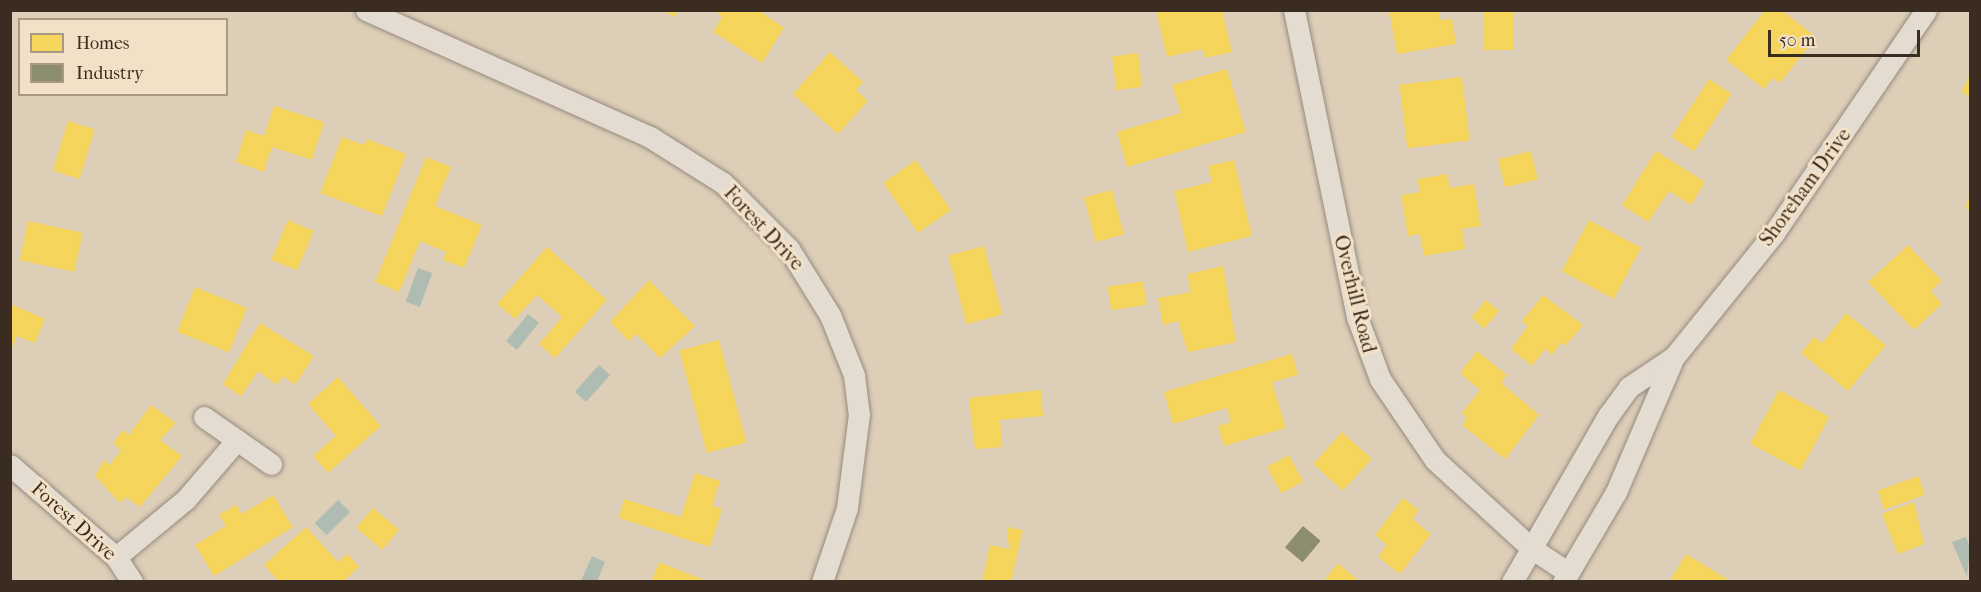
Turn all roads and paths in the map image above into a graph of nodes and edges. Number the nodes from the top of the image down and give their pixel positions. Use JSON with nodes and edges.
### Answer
{"nodes":[{"id":1,"x":366,"y":10,"type":"edge"},
{"id":2,"x":1294,"y":10,"type":"edge"},
{"id":3,"x":1926,"y":10,"type":"edge"},
{"id":4,"x":1674,"y":357,"type":"junction"},
{"id":5,"x":204,"y":417,"type":"dead end"},
{"id":6,"x":237,"y":440,"type":"junction"},
{"id":7,"x":271,"y":464,"type":"dead end"},
{"id":8,"x":10,"y":465,"type":"edge"},
{"id":9,"x":1531,"y":548,"type":"junction"},
{"id":10,"x":116,"y":557,"type":"junction"},
{"id":11,"x":1566,"y":577,"type":"edge"},
{"id":12,"x":132,"y":582,"type":"edge"},
{"id":13,"x":822,"y":582,"type":"edge"},
{"id":14,"x":1512,"y":582,"type":"edge"}],
"edges":[{"from":1,"to":13,"type":"street","name":"Forest Drive"},
{"from":2,"to":9,"type":"street","name":"Overhill Road"},
{"from":3,"to":4,"type":"street","name":"Shoreham Drive"},
{"from":4,"to":9,"type":"street","name":"Shoreham Drive"},
{"from":4,"to":11,"type":"street","name":"Shoreham Drive"},
{"from":5,"to":6,"type":"street"},
{"from":6,"to":7,"type":"street"},
{"from":6,"to":10,"type":"street"},
{"from":8,"to":10,"type":"street","name":"Forest Drive"},
{"from":9,"to":11,"type":"street","name":"Overhill Road"},
{"from":9,"to":14,"type":"street","name":"Shoreham Drive"},
{"from":10,"to":12,"type":"street","name":"Forest Drive"}]}
